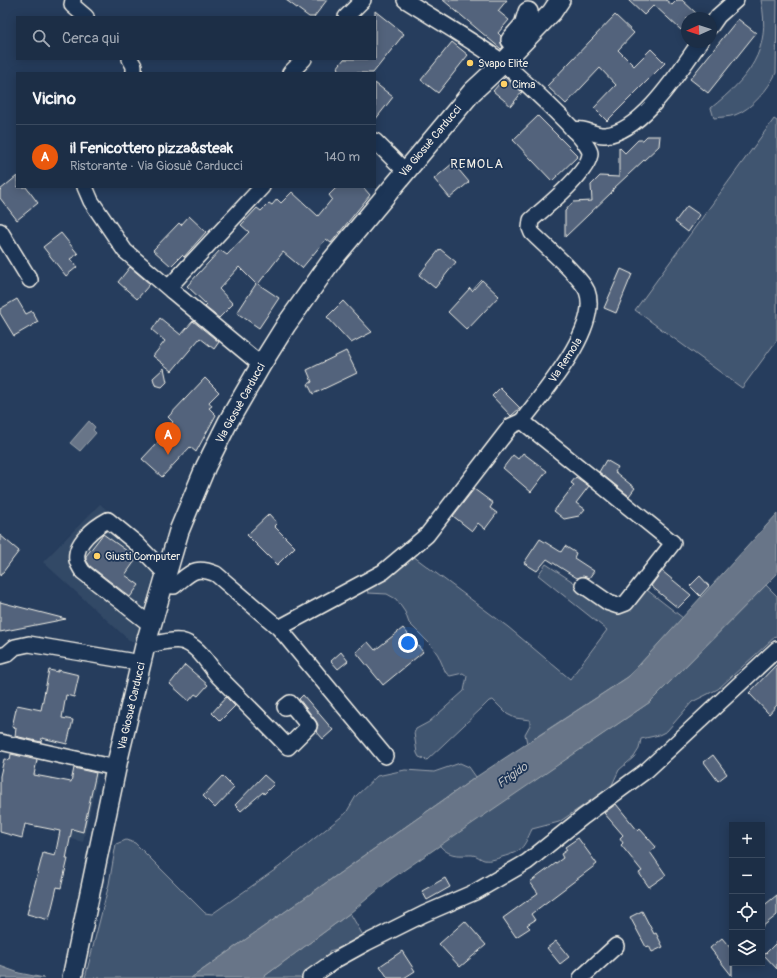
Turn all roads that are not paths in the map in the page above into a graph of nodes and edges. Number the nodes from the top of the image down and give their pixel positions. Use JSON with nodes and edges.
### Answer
{"nodes":[{"id":1,"x":73,"y":0,"type":"edge"},
{"id":2,"x":363,"y":0,"type":"edge"},
{"id":3,"x":405,"y":0,"type":"edge"},
{"id":4,"x":560,"y":0,"type":"edge"},
{"id":5,"x":736,"y":0,"type":"edge"},
{"id":6,"x":527,"y":6,"type":"edge"},
{"id":7,"x":85,"y":16,"type":"edge"},
{"id":8,"x":347,"y":16,"type":"edge"},
{"id":9,"x":717,"y":17,"type":"edge"},
{"id":10,"x":695,"y":48,"type":"edge"},
{"id":11,"x":131,"y":60,"type":"edge"},
{"id":12,"x":303,"y":60,"type":"edge"},
{"id":13,"x":499,"y":61,"type":"junction"},
{"id":14,"x":134,"y":72,"type":"edge"},
{"id":15,"x":291,"y":72,"type":"edge"},
{"id":16,"x":572,"y":130,"type":"junction"},
{"id":17,"x":376,"y":142,"type":"edge"},
{"id":18,"x":405,"y":171,"type":"junction"},
{"id":19,"x":85,"y":188,"type":"edge"},
{"id":20,"x":261,"y":188,"type":"edge"},
{"id":21,"x":0,"y":231,"type":"edge"},
{"id":22,"x":30,"y":280,"type":"dead end"},
{"id":23,"x":172,"y":291,"type":"junction"},
{"id":24,"x":261,"y":365,"type":"junction"},
{"id":25,"x":522,"y":421,"type":"junction"},
{"id":26,"x":164,"y":579,"type":"junction"},
{"id":27,"x":583,"y":585,"type":"dead end"},
{"id":28,"x":151,"y":625,"type":"junction"},
{"id":29,"x":279,"y":628,"type":"junction"},
{"id":30,"x":777,"y":649,"type":"edge"},
{"id":31,"x":143,"y":655,"type":"junction"},
{"id":32,"x":0,"y":656,"type":"edge"},
{"id":33,"x":284,"y":707,"type":"dead end"},
{"id":34,"x":0,"y":742,"type":"edge"},
{"id":35,"x":385,"y":756,"type":"dead end"},
{"id":36,"x":116,"y":768,"type":"junction"},
{"id":37,"x":616,"y":946,"type":"dead end"},
{"id":38,"x":72,"y":978,"type":"edge"},
{"id":39,"x":310,"y":978,"type":"edge"},
{"id":40,"x":581,"y":978,"type":"edge"}],
"edges":[{"from":1,"to":7,"type":"street"},
{"from":2,"to":8,"type":"street"},
{"from":3,"to":13,"type":"street","name":"Via Remola"},
{"from":4,"to":13,"type":"main road","name":"Via Giosuè Carducci"},
{"from":5,"to":9,"type":"street"},
{"from":6,"to":13,"type":"main road","name":"Via Giosuè Carducci"},
{"from":10,"to":16,"type":"street"},
{"from":11,"to":14,"type":"street"},
{"from":12,"to":15,"type":"street"},
{"from":13,"to":16,"type":"street","name":"Via Remola"},
{"from":13,"to":18,"type":"main road","name":"Via Giosuè Carducci"},
{"from":16,"to":25,"type":"street","name":"Via Remola"},
{"from":17,"to":18,"type":"street"},
{"from":18,"to":24,"type":"main road","name":"Via Giosuè Carducci"},
{"from":19,"to":23,"type":"street"},
{"from":20,"to":23,"type":"street"},
{"from":21,"to":22,"type":"street"},
{"from":23,"to":24,"type":"street"},
{"from":24,"to":26,"type":"main road","name":"Via Giosuè Carducci"},
{"from":25,"to":27,"type":"street"},
{"from":25,"to":29,"type":"street"},
{"from":26,"to":28,"type":"main road","name":"Via Giosuè Carducci"},
{"from":26,"to":28,"type":"street"},
{"from":26,"to":29,"type":"street"},
{"from":28,"to":31,"type":"main road","name":"Via Giosuè Carducci"},
{"from":29,"to":35,"type":"street"},
{"from":30,"to":39,"type":"street"},
{"from":31,"to":32,"type":"street"},
{"from":31,"to":33,"type":"street"},
{"from":31,"to":36,"type":"main road","name":"Via Giosuè Carducci"},
{"from":34,"to":36,"type":"street"},
{"from":36,"to":38,"type":"main road","name":"Via Giosuè Carducci"},
{"from":37,"to":40,"type":"street"}]}
